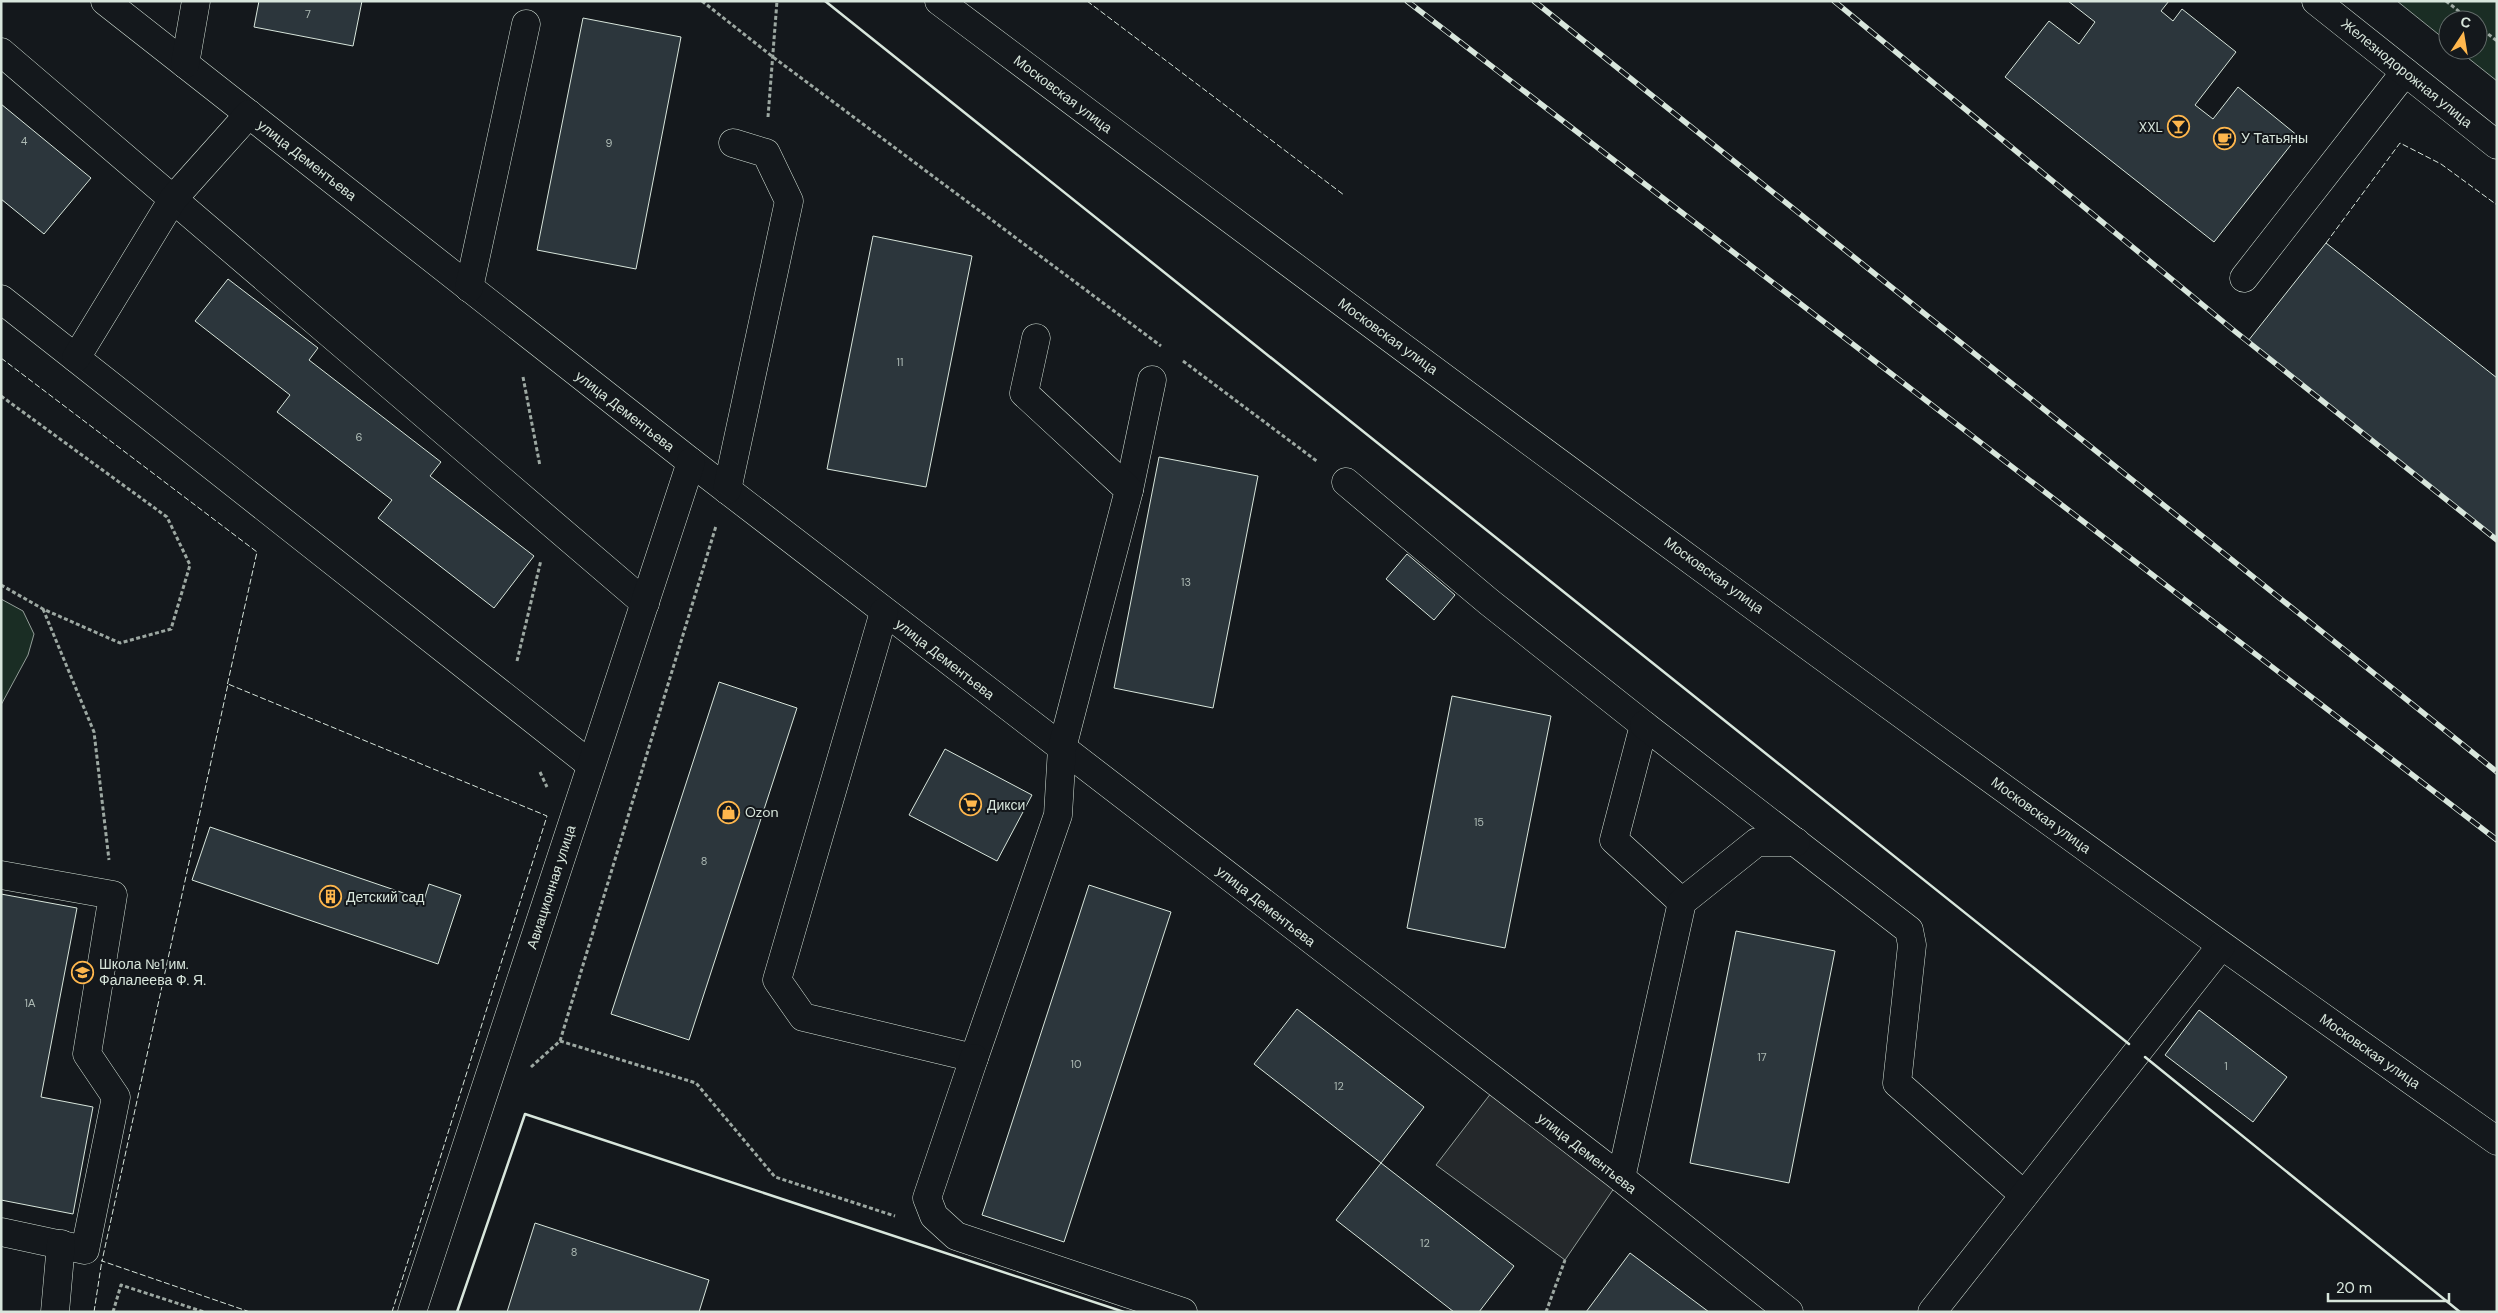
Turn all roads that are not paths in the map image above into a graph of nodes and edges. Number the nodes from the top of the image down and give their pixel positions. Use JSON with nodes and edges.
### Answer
{"nodes":[{"id":1,"x":105,"y":1,"type":"edge"},
{"id":2,"x":196,"y":1,"type":"edge"},
{"id":3,"x":939,"y":1,"type":"edge"},
{"id":4,"x":2316,"y":1,"type":"edge"},
{"id":5,"x":526,"y":24,"type":"dead end"},
{"id":6,"x":1,"y":52,"type":"edge"},
{"id":7,"x":185,"y":64,"type":"junction"},
{"id":8,"x":2406,"y":72,"type":"junction"},
{"id":9,"x":249,"y":114,"type":"junction"},
{"id":10,"x":733,"y":143,"type":"dead end"},
{"id":11,"x":2497,"y":145,"type":"edge"},
{"id":12,"x":173,"y":199,"type":"junction"},
{"id":13,"x":2244,"y":278,"type":"dead end"},
{"id":14,"x":469,"y":288,"type":"junction"},
{"id":15,"x":1,"y":299,"type":"edge"},
{"id":16,"x":1036,"y":338,"type":"dead end"},
{"id":17,"x":76,"y":358,"type":"junction"},
{"id":18,"x":1152,"y":380,"type":"dead end"},
{"id":19,"x":691,"y":462,"type":"junction"},
{"id":20,"x":1346,"y":482,"type":"road end"},
{"id":21,"x":727,"y":490,"type":"junction"},
{"id":22,"x":1129,"y":490,"type":"junction"},
{"id":23,"x":645,"y":603,"type":"junction"},
{"id":24,"x":884,"y":612,"type":"junction"},
{"id":25,"x":1644,"y":725,"type":"junction"},
{"id":26,"x":1062,"y":748,"type":"junction"},
{"id":27,"x":591,"y":766,"type":"junction"},
{"id":28,"x":1796,"y":842,"type":"junction"},
{"id":29,"x":1,"y":875,"type":"edge"},
{"id":30,"x":1682,"y":902,"type":"junction"},
{"id":31,"x":2221,"y":946,"type":"junction"},
{"id":32,"x":974,"y":1058,"type":"junction"},
{"id":33,"x":2497,"y":1141,"type":"edge"},
{"id":34,"x":1621,"y":1178,"type":"junction"},
{"id":35,"x":2024,"y":1195,"type":"junction"},
{"id":36,"x":1,"y":1232,"type":"edge"},
{"id":37,"x":61,"y":1244,"type":"junction"},
{"id":38,"x":55,"y":1312,"type":"edge"},
{"id":39,"x":412,"y":1312,"type":"edge"},
{"id":40,"x":1183,"y":1312,"type":"edge"},
{"id":41,"x":1789,"y":1312,"type":"edge"},
{"id":42,"x":1932,"y":1312,"type":"edge"}],
"edges":[{"from":1,"to":7,"type":"street","name":"улица Дементьева"},
{"from":2,"to":7,"type":"street"},
{"from":3,"to":31,"type":"street","name":"Московская улица"},
{"from":4,"to":8,"type":"street","name":"Железнодорожная улица"},
{"from":5,"to":14,"type":"street"},
{"from":6,"to":12,"type":"street"},
{"from":7,"to":9,"type":"street","name":"улица Дементьева"},
{"from":8,"to":11,"type":"street","name":"Железнодорожная улица"},
{"from":8,"to":13,"type":"street"},
{"from":9,"to":12,"type":"street"},
{"from":9,"to":14,"type":"street","name":"улица Дементьева"},
{"from":10,"to":21,"type":"street"},
{"from":12,"to":17,"type":"street"},
{"from":12,"to":23,"type":"street"},
{"from":14,"to":19,"type":"street","name":"улица Дементьева"},
{"from":15,"to":17,"type":"street"},
{"from":16,"to":22,"type":"street"},
{"from":17,"to":27,"type":"street"},
{"from":18,"to":22,"type":"street"},
{"from":19,"to":21,"type":"street","name":"улица Дементьева"},
{"from":19,"to":23,"type":"street","name":"Авиационная улица"},
{"from":20,"to":25,"type":"street"},
{"from":21,"to":24,"type":"street","name":"улица Дементьева"},
{"from":22,"to":26,"type":"street"},
{"from":23,"to":27,"type":"street","name":"Авиационная улица"},
{"from":24,"to":26,"type":"street","name":"улица Дементьева"},
{"from":24,"to":32,"type":"street"},
{"from":25,"to":28,"type":"street"},
{"from":25,"to":30,"type":"street"},
{"from":26,"to":32,"type":"street"},
{"from":26,"to":34,"type":"street","name":"улица Дементьева"},
{"from":27,"to":39,"type":"street","name":"Авиационная улица"},
{"from":28,"to":30,"type":"street"},
{"from":28,"to":35,"type":"street"},
{"from":29,"to":37,"type":"street"},
{"from":30,"to":34,"type":"street"},
{"from":31,"to":33,"type":"street","name":"Московская улица"},
{"from":31,"to":35,"type":"street"},
{"from":32,"to":40,"type":"street"},
{"from":34,"to":41,"type":"street","name":"улица Дементьева"},
{"from":35,"to":42,"type":"street"},
{"from":36,"to":37,"type":"street"},
{"from":37,"to":38,"type":"street"}]}
